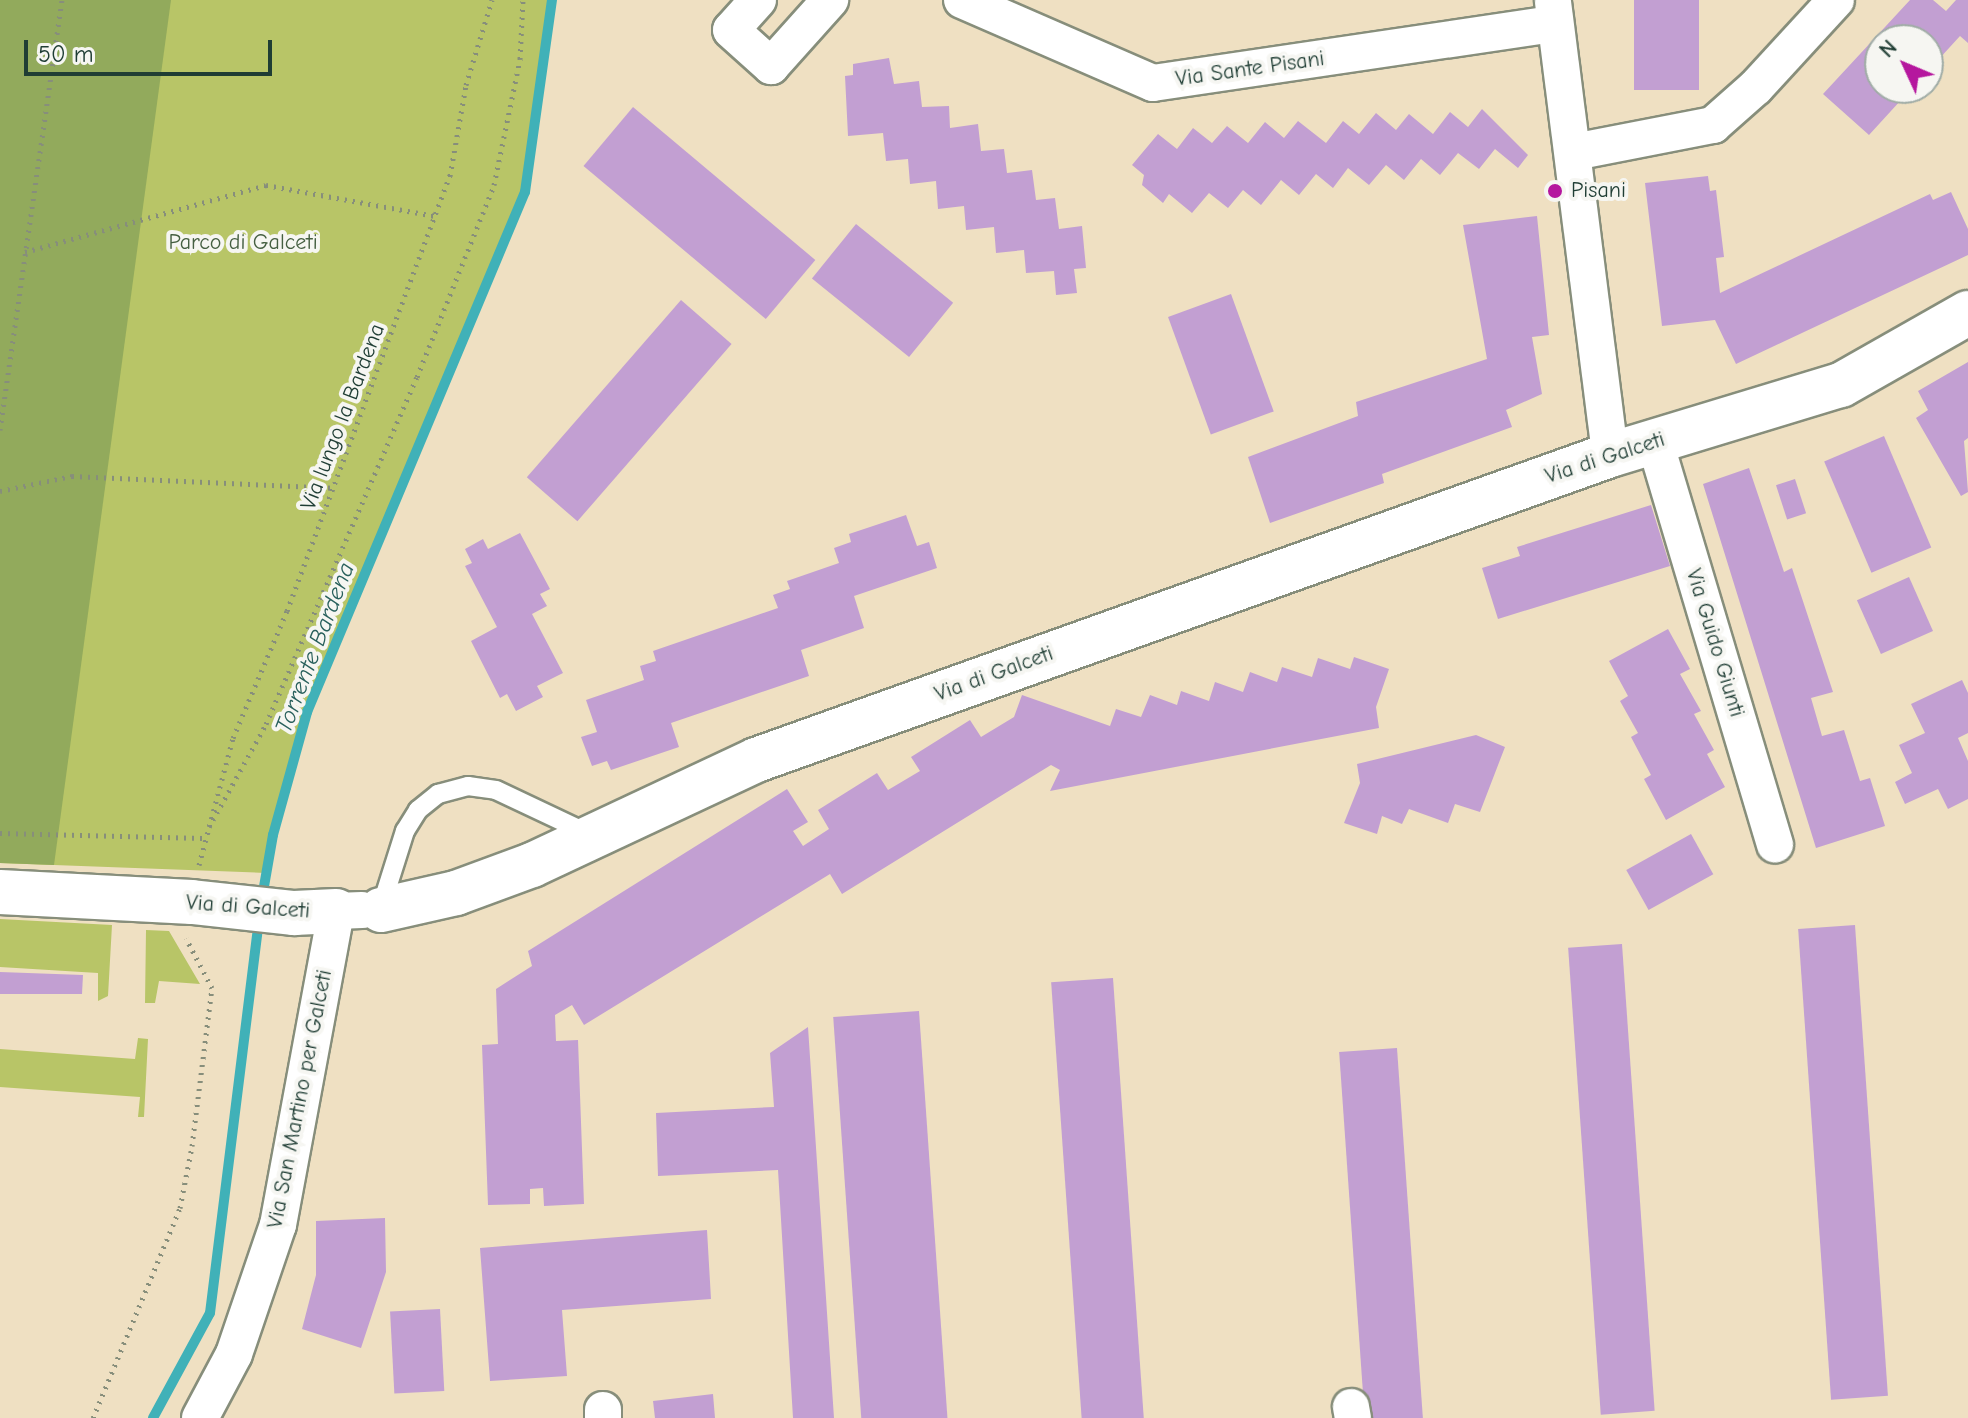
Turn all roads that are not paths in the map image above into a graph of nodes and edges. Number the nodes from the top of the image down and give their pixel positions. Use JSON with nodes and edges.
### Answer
{"nodes":[{"id":1,"x":758,"y":0,"type":"edge"},
{"id":2,"x":830,"y":0,"type":"edge"},
{"id":3,"x":962,"y":0,"type":"edge"},
{"id":4,"x":1836,"y":0,"type":"edge"},
{"id":5,"x":1552,"y":12,"type":"edge"},
{"id":6,"x":1574,"y":152,"type":"junction"},
{"id":7,"x":1968,"y":313,"type":"edge"},
{"id":8,"x":1655,"y":442,"type":"junction"},
{"id":9,"x":1610,"y":455,"type":"junction"},
{"id":10,"x":591,"y":835,"type":"junction"},
{"id":11,"x":1775,"y":845,"type":"dead end"},
{"id":12,"x":0,"y":892,"type":"edge"},
{"id":13,"x":381,"y":910,"type":"junction"},
{"id":14,"x":315,"y":912,"type":"junction"},
{"id":15,"x":200,"y":1418,"type":"edge"}],
"edges":[{"from":1,"to":2,"type":"street"},
{"from":3,"to":5,"type":"street","name":"Via Sante Pisani"},
{"from":4,"to":6,"type":"street"},
{"from":5,"to":6,"type":"street","name":"Via Sante Pisani"},
{"from":6,"to":9,"type":"street","name":"Via Sante Pisani"},
{"from":7,"to":8,"type":"street","name":"Via di Galceti"},
{"from":8,"to":9,"type":"street","name":"Via di Galceti"},
{"from":8,"to":11,"type":"street","name":"Via Guido Giunti"},
{"from":9,"to":10,"type":"street","name":"Via di Galceti"},
{"from":10,"to":13,"type":"street","name":"Via di Galceti"},
{"from":10,"to":13,"type":"lane"},
{"from":12,"to":14,"type":"street","name":"Via di Galceti"},
{"from":13,"to":14,"type":"street","name":"Via di Galceti"},
{"from":14,"to":15,"type":"street","name":"Via San Martino per Galceti"}]}
